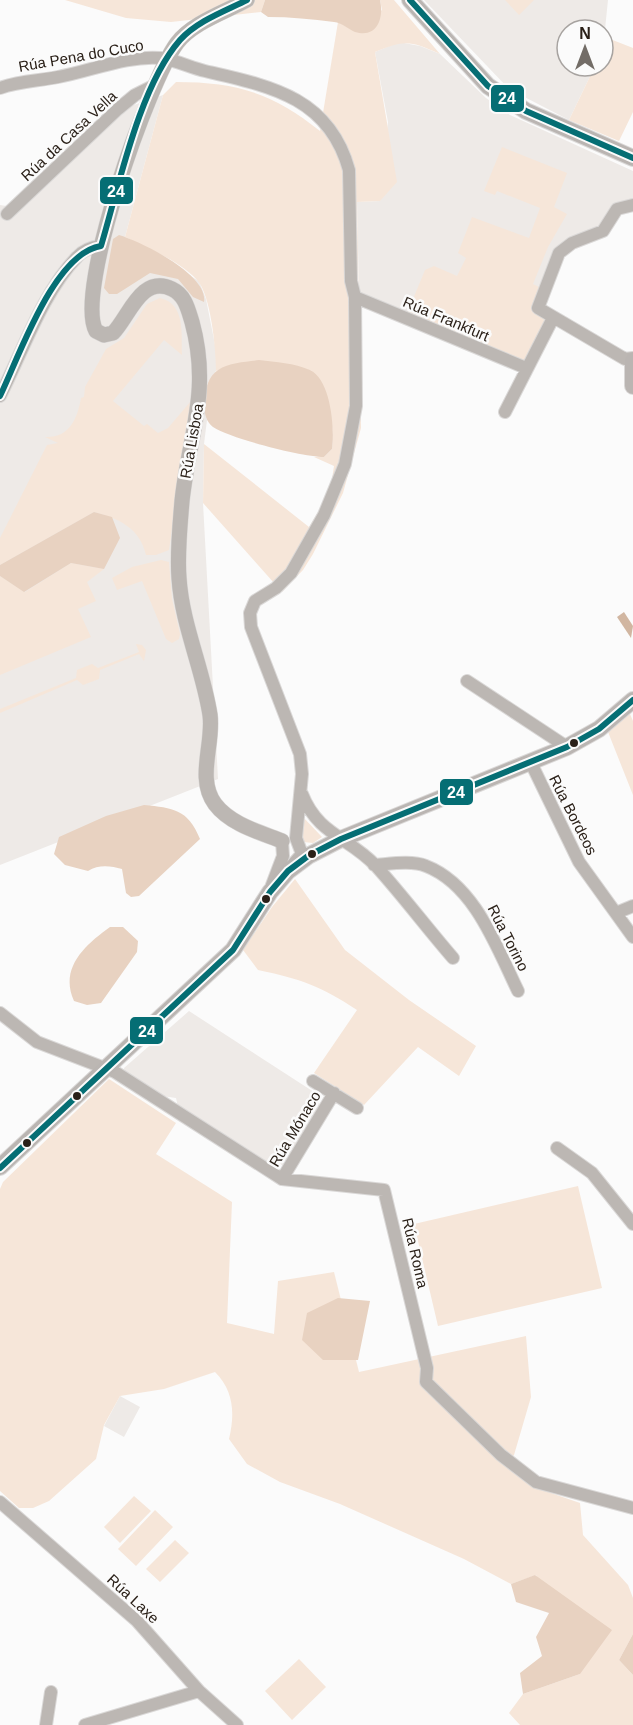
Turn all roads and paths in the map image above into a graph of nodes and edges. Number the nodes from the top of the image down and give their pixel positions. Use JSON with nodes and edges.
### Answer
{"nodes":[{"id":1,"x":247,"y":0,"type":"edge"},
{"id":2,"x":410,"y":0,"type":"edge"},
{"id":3,"x":167,"y":59,"type":"junction"},
{"id":4,"x":154,"y":86,"type":"junction"},
{"id":5,"x":0,"y":88,"type":"edge"},
{"id":6,"x":633,"y":158,"type":"edge"},
{"id":7,"x":633,"y":205,"type":"edge"},
{"id":8,"x":7,"y":214,"type":"dead end"},
{"id":9,"x":101,"y":246,"type":"junction"},
{"id":10,"x":355,"y":297,"type":"junction"},
{"id":11,"x":553,"y":318,"type":"junction"},
{"id":12,"x":633,"y":360,"type":"edge"},
{"id":13,"x":526,"y":368,"type":"junction"},
{"id":14,"x":633,"y":386,"type":"edge"},
{"id":15,"x":0,"y":396,"type":"edge"},
{"id":16,"x":505,"y":412,"type":"dead end"},
{"id":17,"x":467,"y":681,"type":"dead end"},
{"id":18,"x":633,"y":700,"type":"edge"},
{"id":19,"x":567,"y":747,"type":"junction"},
{"id":20,"x":531,"y":763,"type":"junction"},
{"id":21,"x":301,"y":792,"type":"junction"},
{"id":22,"x":341,"y":839,"type":"junction"},
{"id":23,"x":282,"y":841,"type":"junction"},
{"id":24,"x":300,"y":849,"type":"junction"},
{"id":25,"x":374,"y":865,"type":"junction"},
{"id":26,"x":288,"y":871,"type":"junction"},
{"id":27,"x":270,"y":892,"type":"junction"},
{"id":28,"x":633,"y":906,"type":"edge"},
{"id":29,"x":616,"y":913,"type":"junction"},
{"id":30,"x":633,"y":937,"type":"edge"},
{"id":31,"x":453,"y":958,"type":"dead end"},
{"id":32,"x":518,"y":991,"type":"dead end"},
{"id":33,"x":0,"y":1013,"type":"edge"},
{"id":34,"x":108,"y":1069,"type":"junction"},
{"id":35,"x":313,"y":1081,"type":"dead end"},
{"id":36,"x":334,"y":1093,"type":"junction"},
{"id":37,"x":357,"y":1108,"type":"dead end"},
{"id":38,"x":557,"y":1148,"type":"dead end"},
{"id":39,"x":0,"y":1167,"type":"edge"},
{"id":40,"x":282,"y":1179,"type":"junction"},
{"id":41,"x":633,"y":1224,"type":"edge"},
{"id":42,"x":0,"y":1502,"type":"edge"},
{"id":43,"x":633,"y":1508,"type":"edge"},
{"id":44,"x":199,"y":1691,"type":"junction"},
{"id":45,"x":51,"y":1692,"type":"dead end"},
{"id":46,"x":46,"y":1725,"type":"edge"},
{"id":47,"x":85,"y":1725,"type":"edge"},
{"id":48,"x":237,"y":1725,"type":"edge"}],
"edges":[{"from":1,"to":3,"type":"street","name":"Rúa Lisboa"},
{"from":2,"to":6,"type":"main road"},
{"from":3,"to":4,"type":"street","name":"Rúa Lisboa"},
{"from":3,"to":5,"type":"street","name":"Rúa Pena do Cuco"},
{"from":3,"to":10,"type":"street"},
{"from":4,"to":8,"type":"street","name":"Rúa da Casa Vella"},
{"from":4,"to":9,"type":"street","name":"Rúa Lisboa"},
{"from":7,"to":11,"type":"street"},
{"from":9,"to":15,"type":"street"},
{"from":9,"to":23,"type":"street","name":"Rúa Lisboa"},
{"from":10,"to":13,"type":"street","name":"Rúa Frankfurt"},
{"from":10,"to":21,"type":"street"},
{"from":11,"to":12,"type":"street"},
{"from":11,"to":13,"type":"street"},
{"from":12,"to":14,"type":"main road"},
{"from":13,"to":16,"type":"street"},
{"from":17,"to":19,"type":"street"},
{"from":18,"to":19,"type":"main road"},
{"from":19,"to":20,"type":"main road"},
{"from":20,"to":22,"type":"main road"},
{"from":20,"to":29,"type":"street","name":"Rúa Bordeos"},
{"from":21,"to":22,"type":"street"},
{"from":21,"to":24,"type":"street"},
{"from":22,"to":25,"type":"street"},
{"from":22,"to":26,"type":"main road"},
{"from":23,"to":24,"type":"street","name":"Rúa Lisboa"},
{"from":23,"to":27,"type":"street"},
{"from":24,"to":26,"type":"street"},
{"from":25,"to":31,"type":"street"},
{"from":25,"to":32,"type":"street","name":"Rúa Torino"},
{"from":26,"to":27,"type":"main road"},
{"from":27,"to":34,"type":"main road"},
{"from":28,"to":29,"type":"street"},
{"from":29,"to":30,"type":"street","name":"Rúa Bordeos"},
{"from":33,"to":34,"type":"street","name":"Rúa Roma"},
{"from":34,"to":39,"type":"main road"},
{"from":34,"to":40,"type":"street","name":"Rúa Roma"},
{"from":35,"to":36,"type":"street","name":"Rúa Mónaco"},
{"from":36,"to":37,"type":"street","name":"Rúa Mónaco"},
{"from":36,"to":40,"type":"street","name":"Rúa Mónaco"},
{"from":38,"to":41,"type":"street"},
{"from":40,"to":43,"type":"street","name":"Rúa Roma"},
{"from":42,"to":44,"type":"street","name":"Rúa Laxe"},
{"from":44,"to":47,"type":"street"},
{"from":44,"to":48,"type":"street","name":"Rúa Laxe"},
{"from":45,"to":46,"type":"street"}]}
